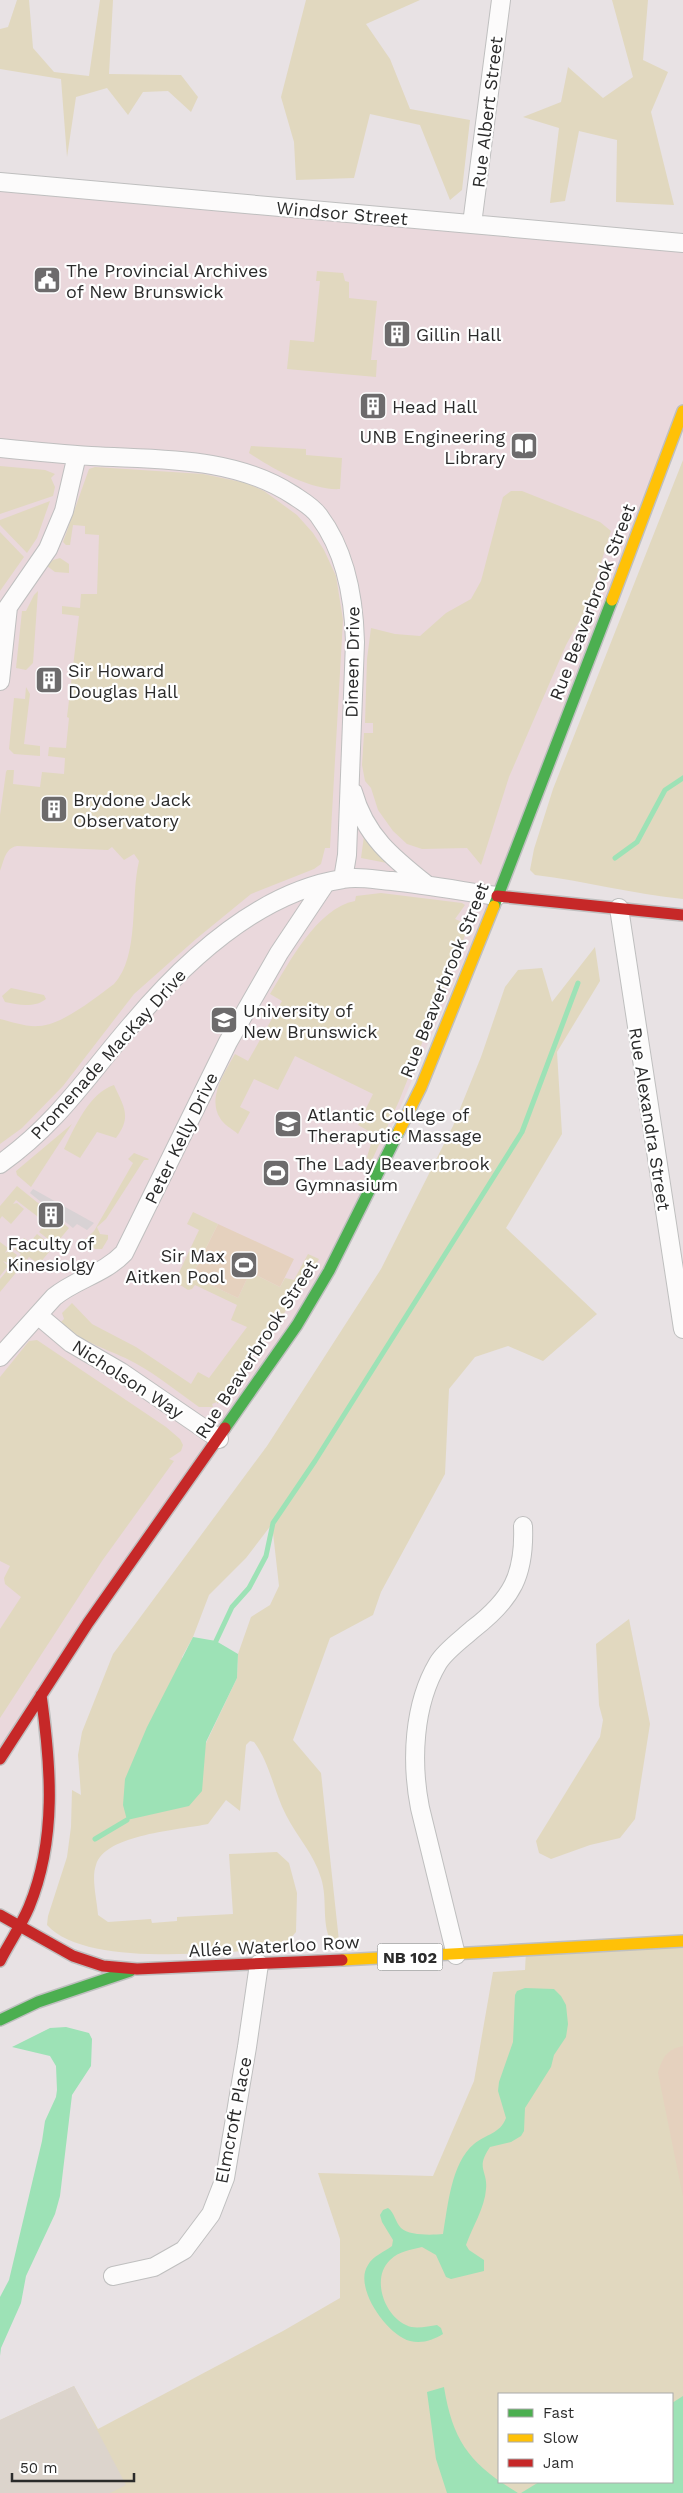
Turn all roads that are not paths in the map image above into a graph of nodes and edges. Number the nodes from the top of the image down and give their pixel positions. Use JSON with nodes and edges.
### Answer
{"nodes":[{"id":1,"x":501,"y":0,"type":"edge"},
{"id":2,"x":0,"y":182,"type":"edge"},
{"id":3,"x":472,"y":224,"type":"junction"},
{"id":4,"x":683,"y":243,"type":"edge"},
{"id":5,"x":683,"y":411,"type":"edge"},
{"id":6,"x":0,"y":448,"type":"edge"},
{"id":7,"x":77,"y":455,"type":"junction"},
{"id":8,"x":0,"y":681,"type":"edge"},
{"id":9,"x":349,"y":775,"type":"junction"},
{"id":10,"x":343,"y":879,"type":"junction"},
{"id":11,"x":325,"y":884,"type":"junction"},
{"id":12,"x":427,"y":885,"type":"junction"},
{"id":13,"x":497,"y":896,"type":"junction"},
{"id":14,"x":618,"y":908,"type":"junction"},
{"id":15,"x":683,"y":914,"type":"edge"},
{"id":16,"x":0,"y":1164,"type":"edge"},
{"id":17,"x":39,"y":1316,"type":"junction"},
{"id":18,"x":683,"y":1329,"type":"edge"},
{"id":19,"x":0,"y":1357,"type":"edge"},
{"id":20,"x":219,"y":1439,"type":"junction"},
{"id":21,"x":523,"y":1526,"type":"dead end"},
{"id":22,"x":42,"y":1695,"type":"junction"},
{"id":23,"x":0,"y":1759,"type":"edge"},
{"id":24,"x":0,"y":1915,"type":"edge"},
{"id":25,"x":0,"y":1920,"type":"edge"},
{"id":26,"x":18,"y":1926,"type":"junction"},
{"id":27,"x":683,"y":1941,"type":"edge"},
{"id":28,"x":456,"y":1955,"type":"junction"},
{"id":29,"x":0,"y":1961,"type":"edge"},
{"id":30,"x":258,"y":1964,"type":"junction"},
{"id":31,"x":136,"y":1969,"type":"junction"},
{"id":32,"x":0,"y":2020,"type":"edge"},
{"id":33,"x":113,"y":2276,"type":"dead end"}],
"edges":[{"from":1,"to":3,"type":"street","name":"Rue Albert Street"},
{"from":2,"to":3,"type":"street","name":"Windsor Street"},
{"from":3,"to":4,"type":"street","name":"Windsor Street"},
{"from":5,"to":13,"type":"street","name":"Rue Beaverbrook Street"},
{"from":6,"to":7,"type":"street","name":"Dineen Drive"},
{"from":7,"to":8,"type":"street"},
{"from":7,"to":9,"type":"street","name":"Dineen Drive"},
{"from":9,"to":10,"type":"street","name":"Dineen Drive"},
{"from":9,"to":12,"type":"street"},
{"from":10,"to":11,"type":"street","name":"Promenade MacKay Drive"},
{"from":10,"to":12,"type":"street","name":"Promenade MacKay Drive"},
{"from":11,"to":16,"type":"street","name":"Promenade MacKay Drive"},
{"from":11,"to":17,"type":"street","name":"Peter Kelly Drive"},
{"from":12,"to":13,"type":"street","name":"Promenade MacKay Drive"},
{"from":13,"to":14,"type":"street"},
{"from":13,"to":20,"type":"street","name":"Rue Beaverbrook Street"},
{"from":14,"to":15,"type":"street"},
{"from":14,"to":18,"type":"street","name":"Rue Alexandra Street"},
{"from":17,"to":19,"type":"street","name":"Peter Kelly Drive"},
{"from":17,"to":20,"type":"street","name":"Nicholson Way"},
{"from":20,"to":22,"type":"street","name":"Rue Beaverbrook Street"},
{"from":21,"to":28,"type":"street"},
{"from":22,"to":23,"type":"street","name":"Rue Beaverbrook Street"},
{"from":22,"to":26,"type":"street"},
{"from":24,"to":26,"type":"street"},
{"from":25,"to":26,"type":"street"},
{"from":26,"to":29,"type":"street"},
{"from":26,"to":31,"type":"street"},
{"from":27,"to":28,"type":"street","name":"Allée Waterloo Row","number":"NB 102"},
{"from":28,"to":30,"type":"street","name":"Allée Waterloo Row","number":"NB 102"},
{"from":30,"to":31,"type":"street","name":"Allée Waterloo Row","number":"NB 102"},
{"from":30,"to":33,"type":"street","name":"Elmcroft Place"},
{"from":31,"to":32,"type":"street","number":"NB 102"}]}
